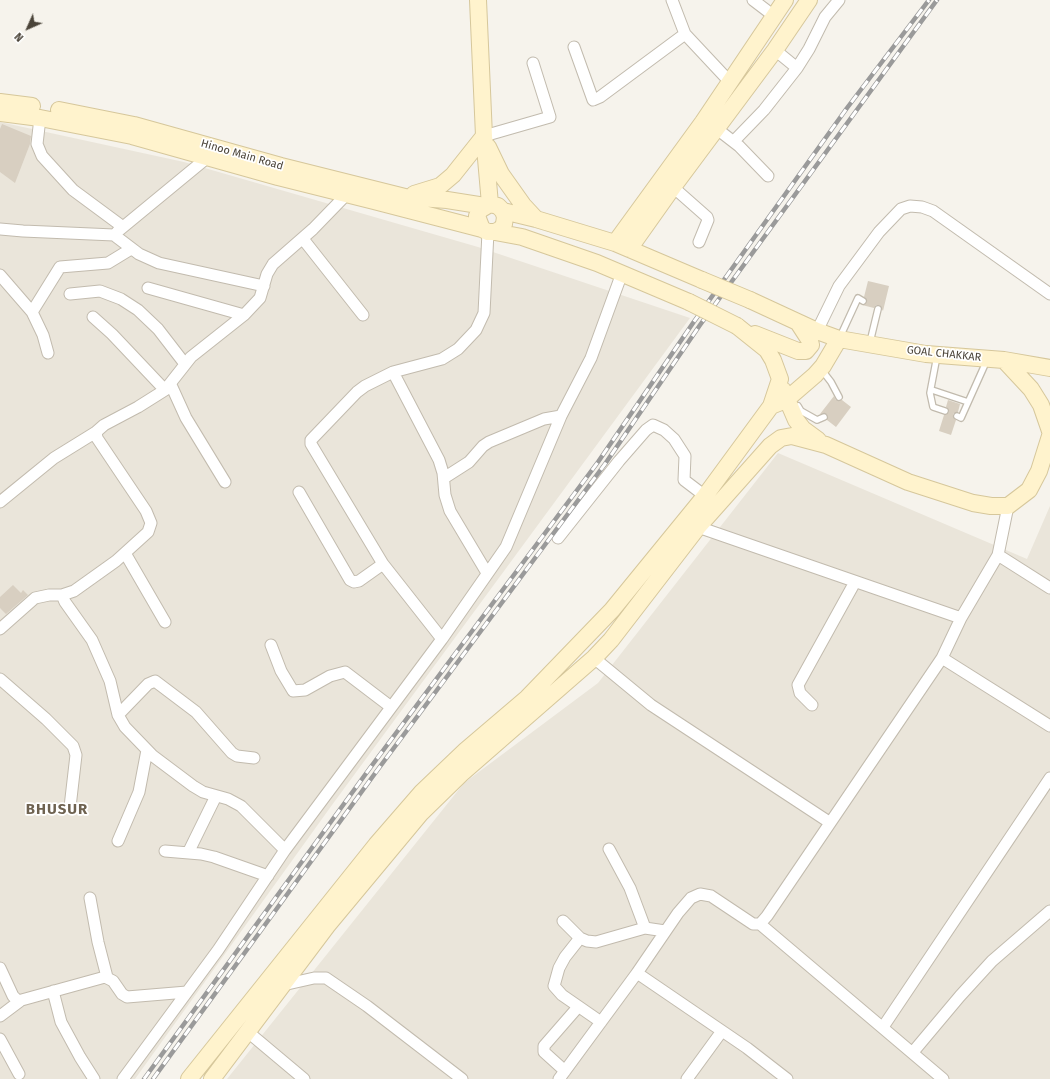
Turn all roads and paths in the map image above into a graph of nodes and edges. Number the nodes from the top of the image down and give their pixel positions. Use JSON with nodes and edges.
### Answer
{"nodes":[{"id":1,"x":478,"y":0,"type":"edge"},
{"id":2,"x":672,"y":0,"type":"edge"},
{"id":3,"x":753,"y":0,"type":"edge"},
{"id":4,"x":785,"y":0,"type":"edge"},
{"id":5,"x":809,"y":0,"type":"edge"},
{"id":6,"x":840,"y":0,"type":"edge"},
{"id":7,"x":771,"y":19,"type":"junction"},
{"id":8,"x":685,"y":34,"type":"junction"},
{"id":9,"x":785,"y":35,"type":"junction"},
{"id":10,"x":574,"y":47,"type":"dead end"},
{"id":11,"x":775,"y":50,"type":"junction"},
{"id":12,"x":533,"y":63,"type":"dead end"},
{"id":13,"x":797,"y":68,"type":"junction"},
{"id":14,"x":729,"y":81,"type":"junction"},
{"id":15,"x":1,"y":113,"type":"edge"},
{"id":16,"x":40,"y":118,"type":"junction"},
{"id":17,"x":717,"y":129,"type":"junction"},
{"id":18,"x":484,"y":136,"type":"junction"},
{"id":19,"x":734,"y":141,"type":"junction"},
{"id":20,"x":208,"y":157,"type":"junction"},
{"id":21,"x":768,"y":176,"type":"dead end"},
{"id":22,"x":673,"y":187,"type":"junction"},
{"id":23,"x":346,"y":195,"type":"junction"},
{"id":24,"x":405,"y":197,"type":"junction"},
{"id":25,"x":493,"y":207,"type":"junction"},
{"id":26,"x":536,"y":219,"type":"junction"},
{"id":27,"x":123,"y":227,"type":"junction"},
{"id":28,"x":0,"y":229,"type":"edge"},
{"id":29,"x":488,"y":231,"type":"junction"},
{"id":30,"x":114,"y":235,"type":"junction"},
{"id":31,"x":302,"y":239,"type":"junction"},
{"id":32,"x":699,"y":242,"type":"dead end"},
{"id":33,"x":622,"y":246,"type":"junction"},
{"id":34,"x":131,"y":249,"type":"junction"},
{"id":35,"x":622,"y":273,"type":"junction"},
{"id":36,"x":0,"y":275,"type":"edge"},
{"id":37,"x":702,"y":280,"type":"joint"},
{"id":38,"x":264,"y":286,"type":"junction"},
{"id":39,"x":148,"y":288,"type":"dead end"},
{"id":40,"x":70,"y":294,"type":"dead end"},
{"id":41,"x":1050,"y":294,"type":"edge"},
{"id":42,"x":864,"y":300,"type":"dead end"},
{"id":43,"x":878,"y":309,"type":"dead end"},
{"id":44,"x":32,"y":312,"type":"junction"},
{"id":45,"x":244,"y":315,"type":"junction"},
{"id":46,"x":363,"y":315,"type":"dead end"},
{"id":47,"x":93,"y":317,"type":"dead end"},
{"id":48,"x":798,"y":322,"type":"junction"},
{"id":49,"x":737,"y":326,"type":"junction"},
{"id":50,"x":817,"y":331,"type":"junction"},
{"id":51,"x":839,"y":339,"type":"junction"},
{"id":52,"x":869,"y":345,"type":"junction"},
{"id":53,"x":48,"y":353,"type":"dead end"},
{"id":54,"x":937,"y":356,"type":"junction"},
{"id":55,"x":987,"y":359,"type":"junction"},
{"id":56,"x":1004,"y":360,"type":"junction"},
{"id":57,"x":185,"y":364,"type":"junction"},
{"id":58,"x":1050,"y":368,"type":"edge"},
{"id":59,"x":821,"y":369,"type":"junction"},
{"id":60,"x":393,"y":372,"type":"junction"},
{"id":61,"x":780,"y":379,"type":"junction"},
{"id":62,"x":168,"y":387,"type":"junction"},
{"id":63,"x":932,"y":390,"type":"junction"},
{"id":64,"x":789,"y":398,"type":"junction"},
{"id":65,"x":839,"y":398,"type":"dead end"},
{"id":66,"x":968,"y":402,"type":"junction"},
{"id":67,"x":771,"y":406,"type":"junction"},
{"id":68,"x":945,"y":411,"type":"dead end"},
{"id":69,"x":560,"y":416,"type":"junction"},
{"id":70,"x":957,"y":416,"type":"dead end"},
{"id":71,"x":824,"y":417,"type":"dead end"},
{"id":72,"x":1050,"y":431,"type":"edge"},
{"id":73,"x":96,"y":432,"type":"junction"},
{"id":74,"x":1050,"y":436,"type":"edge"},
{"id":75,"x":826,"y":445,"type":"junction"},
{"id":76,"x":444,"y":478,"type":"junction"},
{"id":77,"x":225,"y":482,"type":"dead end"},
{"id":78,"x":299,"y":492,"type":"dead end"},
{"id":79,"x":705,"y":496,"type":"junction"},
{"id":80,"x":0,"y":502,"type":"edge"},
{"id":81,"x":1008,"y":506,"type":"junction"},
{"id":82,"x":698,"y":527,"type":"junction"},
{"id":83,"x":558,"y":538,"type":"dead end"},
{"id":84,"x":125,"y":553,"type":"junction"},
{"id":85,"x":998,"y":555,"type":"junction"},
{"id":86,"x":383,"y":564,"type":"junction"},
{"id":87,"x":488,"y":573,"type":"junction"},
{"id":88,"x":855,"y":582,"type":"junction"},
{"id":89,"x":1050,"y":588,"type":"edge"},
{"id":90,"x":62,"y":595,"type":"junction"},
{"id":91,"x":961,"y":618,"type":"junction"},
{"id":92,"x":165,"y":622,"type":"dead end"},
{"id":93,"x":0,"y":629,"type":"edge"},
{"id":94,"x":442,"y":639,"type":"junction"},
{"id":95,"x":271,"y":645,"type":"dead end"},
{"id":96,"x":594,"y":658,"type":"junction"},
{"id":97,"x":942,"y":658,"type":"junction"},
{"id":98,"x":0,"y":680,"type":"edge"},
{"id":99,"x":812,"y":705,"type":"dead end"},
{"id":100,"x":391,"y":707,"type":"junction"},
{"id":101,"x":118,"y":715,"type":"junction"},
{"id":102,"x":1050,"y":726,"type":"edge"},
{"id":103,"x":147,"y":750,"type":"junction"},
{"id":104,"x":254,"y":758,"type":"dead end"},
{"id":105,"x":1050,"y":778,"type":"edge"},
{"id":106,"x":216,"y":796,"type":"junction"},
{"id":107,"x":70,"y":806,"type":"dead end"},
{"id":108,"x":829,"y":822,"type":"junction"},
{"id":109,"x":118,"y":841,"type":"dead end"},
{"id":110,"x":610,"y":849,"type":"dead end"},
{"id":111,"x":285,"y":850,"type":"junction"},
{"id":112,"x":165,"y":851,"type":"dead end"},
{"id":113,"x":188,"y":853,"type":"junction"},
{"id":114,"x":268,"y":876,"type":"junction"},
{"id":115,"x":90,"y":898,"type":"dead end"},
{"id":116,"x":1050,"y":911,"type":"edge"},
{"id":117,"x":563,"y":921,"type":"dead end"},
{"id":118,"x":760,"y":924,"type":"junction"},
{"id":119,"x":646,"y":928,"type":"junction"},
{"id":120,"x":665,"y":931,"type":"junction"},
{"id":121,"x":580,"y":938,"type":"junction"},
{"id":122,"x":0,"y":968,"type":"edge"},
{"id":123,"x":637,"y":972,"type":"junction"},
{"id":124,"x":107,"y":977,"type":"junction"},
{"id":125,"x":283,"y":985,"type":"junction"},
{"id":126,"x":53,"y":991,"type":"junction"},
{"id":127,"x":187,"y":992,"type":"junction"},
{"id":128,"x":20,"y":1001,"type":"junction"},
{"id":129,"x":578,"y":1007,"type":"junction"},
{"id":130,"x":0,"y":1016,"type":"edge"},
{"id":131,"x":601,"y":1022,"type":"junction"},
{"id":132,"x":883,"y":1027,"type":"junction"},
{"id":133,"x":722,"y":1031,"type":"junction"},
{"id":134,"x":225,"y":1034,"type":"junction"},
{"id":135,"x":244,"y":1038,"type":"junction"},
{"id":136,"x":0,"y":1039,"type":"edge"},
{"id":137,"x":914,"y":1052,"type":"junction"},
{"id":138,"x":19,"y":1074,"type":"dead end"},
{"id":139,"x":562,"y":1075,"type":"edge"},
{"id":140,"x":94,"y":1079,"type":"edge"},
{"id":141,"x":123,"y":1079,"type":"edge"},
{"id":142,"x":189,"y":1079,"type":"edge"},
{"id":143,"x":212,"y":1079,"type":"edge"},
{"id":144,"x":304,"y":1079,"type":"edge"},
{"id":145,"x":462,"y":1079,"type":"edge"},
{"id":146,"x":687,"y":1079,"type":"edge"},
{"id":147,"x":787,"y":1079,"type":"edge"},
{"id":148,"x":943,"y":1079,"type":"edge"}],
"edges":[{"from":1,"to":18,"type":"main road"},
{"from":2,"to":8,"type":"street"},
{"from":3,"to":7,"type":"street"},
{"from":4,"to":7,"type":"main road"},
{"from":5,"to":9,"type":"main road"},
{"from":6,"to":13,"type":"street"},
{"from":7,"to":9,"type":"main road"},
{"from":7,"to":14,"type":"main road"},
{"from":8,"to":10,"type":"street"},
{"from":8,"to":14,"type":"street"},
{"from":9,"to":11,"type":"main road"},
{"from":11,"to":13,"type":"street"},
{"from":11,"to":17,"type":"main road"},
{"from":12,"to":18,"type":"street"},
{"from":13,"to":19,"type":"street"},
{"from":14,"to":33,"type":"main road"},
{"from":15,"to":16,"type":"main road"},
{"from":15,"to":24,"type":"main road","name":"Hinoo Main Road"},
{"from":16,"to":20,"type":"main road"},
{"from":16,"to":27,"type":"street"},
{"from":17,"to":19,"type":"street"},
{"from":17,"to":22,"type":"main road"},
{"from":18,"to":24,"type":"main road"},
{"from":18,"to":25,"type":"main road"},
{"from":18,"to":26,"type":"main road"},
{"from":19,"to":21,"type":"street"},
{"from":20,"to":23,"type":"main road"},
{"from":20,"to":27,"type":"street"},
{"from":22,"to":32,"type":"street"},
{"from":22,"to":33,"type":"main road"},
{"from":23,"to":29,"type":"main road"},
{"from":23,"to":31,"type":"street"},
{"from":24,"to":25,"type":"main road","name":"Hinoo Main Road"},
{"from":25,"to":26,"type":"main road","name":"Hinoo Main Road"},
{"from":25,"to":29,"type":"main road"},
{"from":25,"to":29,"type":"main road"},
{"from":26,"to":33,"type":"main road","name":"Hinoo Main Road"},
{"from":27,"to":30,"type":"street"},
{"from":28,"to":30,"type":"street"},
{"from":29,"to":35,"type":"main road"},
{"from":29,"to":60,"type":"street"},
{"from":30,"to":34,"type":"street"},
{"from":31,"to":38,"type":"street"},
{"from":31,"to":46,"type":"street"},
{"from":33,"to":37,"type":"main road","name":"Hinoo Main Road"},
{"from":34,"to":38,"type":"street"},
{"from":34,"to":44,"type":"street"},
{"from":35,"to":49,"type":"main road","bridge":true},
{"from":35,"to":69,"type":"street"},
{"from":36,"to":44,"type":"street"},
{"from":37,"to":48,"type":"main road","name":"GOAL CHAKKAR","bridge":true},
{"from":38,"to":45,"type":"street"},
{"from":39,"to":45,"type":"street"},
{"from":40,"to":57,"type":"street"},
{"from":41,"to":50,"type":"street"},
{"from":42,"to":51,"type":"lane"},
{"from":43,"to":52,"type":"lane"},
{"from":44,"to":53,"type":"street"},
{"from":45,"to":57,"type":"street"},
{"from":47,"to":62,"type":"street"},
{"from":48,"to":49,"type":"main road"},
{"from":48,"to":50,"type":"main road","name":"GOAL CHAKKAR"},
{"from":49,"to":61,"type":"main road"},
{"from":50,"to":51,"type":"main road","name":"GOAL CHAKKAR"},
{"from":51,"to":52,"type":"main road","name":"GOAL CHAKKAR"},
{"from":51,"to":59,"type":"main road"},
{"from":52,"to":54,"type":"main road","name":"GOAL CHAKKAR"},
{"from":54,"to":55,"type":"main road","name":"GOAL CHAKKAR"},
{"from":54,"to":63,"type":"lane"},
{"from":55,"to":56,"type":"main road","name":"GOAL CHAKKAR"},
{"from":55,"to":66,"type":"lane"},
{"from":56,"to":58,"type":"main road","name":"GOAL CHAKKAR"},
{"from":56,"to":72,"type":"main road"},
{"from":57,"to":62,"type":"street"},
{"from":59,"to":64,"type":"main road"},
{"from":59,"to":65,"type":"lane"},
{"from":60,"to":76,"type":"street"},
{"from":60,"to":86,"type":"street"},
{"from":61,"to":64,"type":"main road"},
{"from":61,"to":67,"type":"main road"},
{"from":62,"to":73,"type":"street"},
{"from":62,"to":77,"type":"street"},
{"from":63,"to":66,"type":"lane"},
{"from":63,"to":68,"type":"lane"},
{"from":64,"to":67,"type":"main road"},
{"from":64,"to":71,"type":"lane"},
{"from":64,"to":75,"type":"main road"},
{"from":66,"to":70,"type":"lane"},
{"from":67,"to":79,"type":"main road"},
{"from":69,"to":76,"type":"street"},
{"from":69,"to":87,"type":"street"},
{"from":73,"to":80,"type":"street"},
{"from":73,"to":84,"type":"street"},
{"from":74,"to":81,"type":"main road"},
{"from":75,"to":81,"type":"main road"},
{"from":75,"to":82,"type":"main road"},
{"from":76,"to":87,"type":"street"},
{"from":78,"to":86,"type":"street"},
{"from":79,"to":83,"type":"street"},
{"from":79,"to":134,"type":"main road"},
{"from":81,"to":85,"type":"street"},
{"from":82,"to":88,"type":"street"},
{"from":82,"to":96,"type":"main road"},
{"from":84,"to":90,"type":"street"},
{"from":84,"to":92,"type":"street"},
{"from":85,"to":89,"type":"street"},
{"from":85,"to":91,"type":"street"},
{"from":86,"to":94,"type":"street"},
{"from":87,"to":94,"type":"street"},
{"from":88,"to":91,"type":"street"},
{"from":88,"to":99,"type":"street"},
{"from":90,"to":93,"type":"street"},
{"from":90,"to":101,"type":"street"},
{"from":91,"to":97,"type":"street"},
{"from":94,"to":100,"type":"street"},
{"from":95,"to":100,"type":"street"},
{"from":96,"to":108,"type":"street"},
{"from":96,"to":125,"type":"main road"},
{"from":97,"to":102,"type":"street"},
{"from":97,"to":108,"type":"street"},
{"from":98,"to":107,"type":"street"},
{"from":100,"to":111,"type":"street"},
{"from":101,"to":103,"type":"street"},
{"from":101,"to":104,"type":"street"},
{"from":103,"to":106,"type":"street"},
{"from":103,"to":109,"type":"street"},
{"from":105,"to":132,"type":"street"},
{"from":106,"to":111,"type":"street"},
{"from":106,"to":113,"type":"street"},
{"from":108,"to":118,"type":"street"},
{"from":110,"to":119,"type":"street"},
{"from":111,"to":114,"type":"street"},
{"from":112,"to":113,"type":"street"},
{"from":113,"to":114,"type":"street"},
{"from":114,"to":127,"type":"street"},
{"from":115,"to":124,"type":"street"},
{"from":116,"to":137,"type":"street"},
{"from":117,"to":121,"type":"street"},
{"from":118,"to":120,"type":"street"},
{"from":118,"to":132,"type":"street"},
{"from":119,"to":120,"type":"street"},
{"from":119,"to":121,"type":"street"},
{"from":120,"to":123,"type":"street"},
{"from":121,"to":129,"type":"street"},
{"from":122,"to":128,"type":"street"},
{"from":123,"to":131,"type":"street"},
{"from":123,"to":133,"type":"street"},
{"from":124,"to":126,"type":"street"},
{"from":124,"to":127,"type":"street"},
{"from":125,"to":135,"type":"main road"},
{"from":125,"to":145,"type":"street"},
{"from":126,"to":128,"type":"street"},
{"from":126,"to":140,"type":"street"},
{"from":127,"to":141,"type":"street"},
{"from":128,"to":130,"type":"street"},
{"from":129,"to":131,"type":"street"},
{"from":129,"to":139,"type":"street"},
{"from":131,"to":139,"type":"street"},
{"from":132,"to":137,"type":"street"},
{"from":133,"to":146,"type":"street"},
{"from":133,"to":147,"type":"street"},
{"from":134,"to":135,"type":"main road"},
{"from":134,"to":142,"type":"main road"},
{"from":135,"to":143,"type":"main road"},
{"from":135,"to":144,"type":"street"},
{"from":136,"to":138,"type":"street"},
{"from":137,"to":148,"type":"street"}]}
